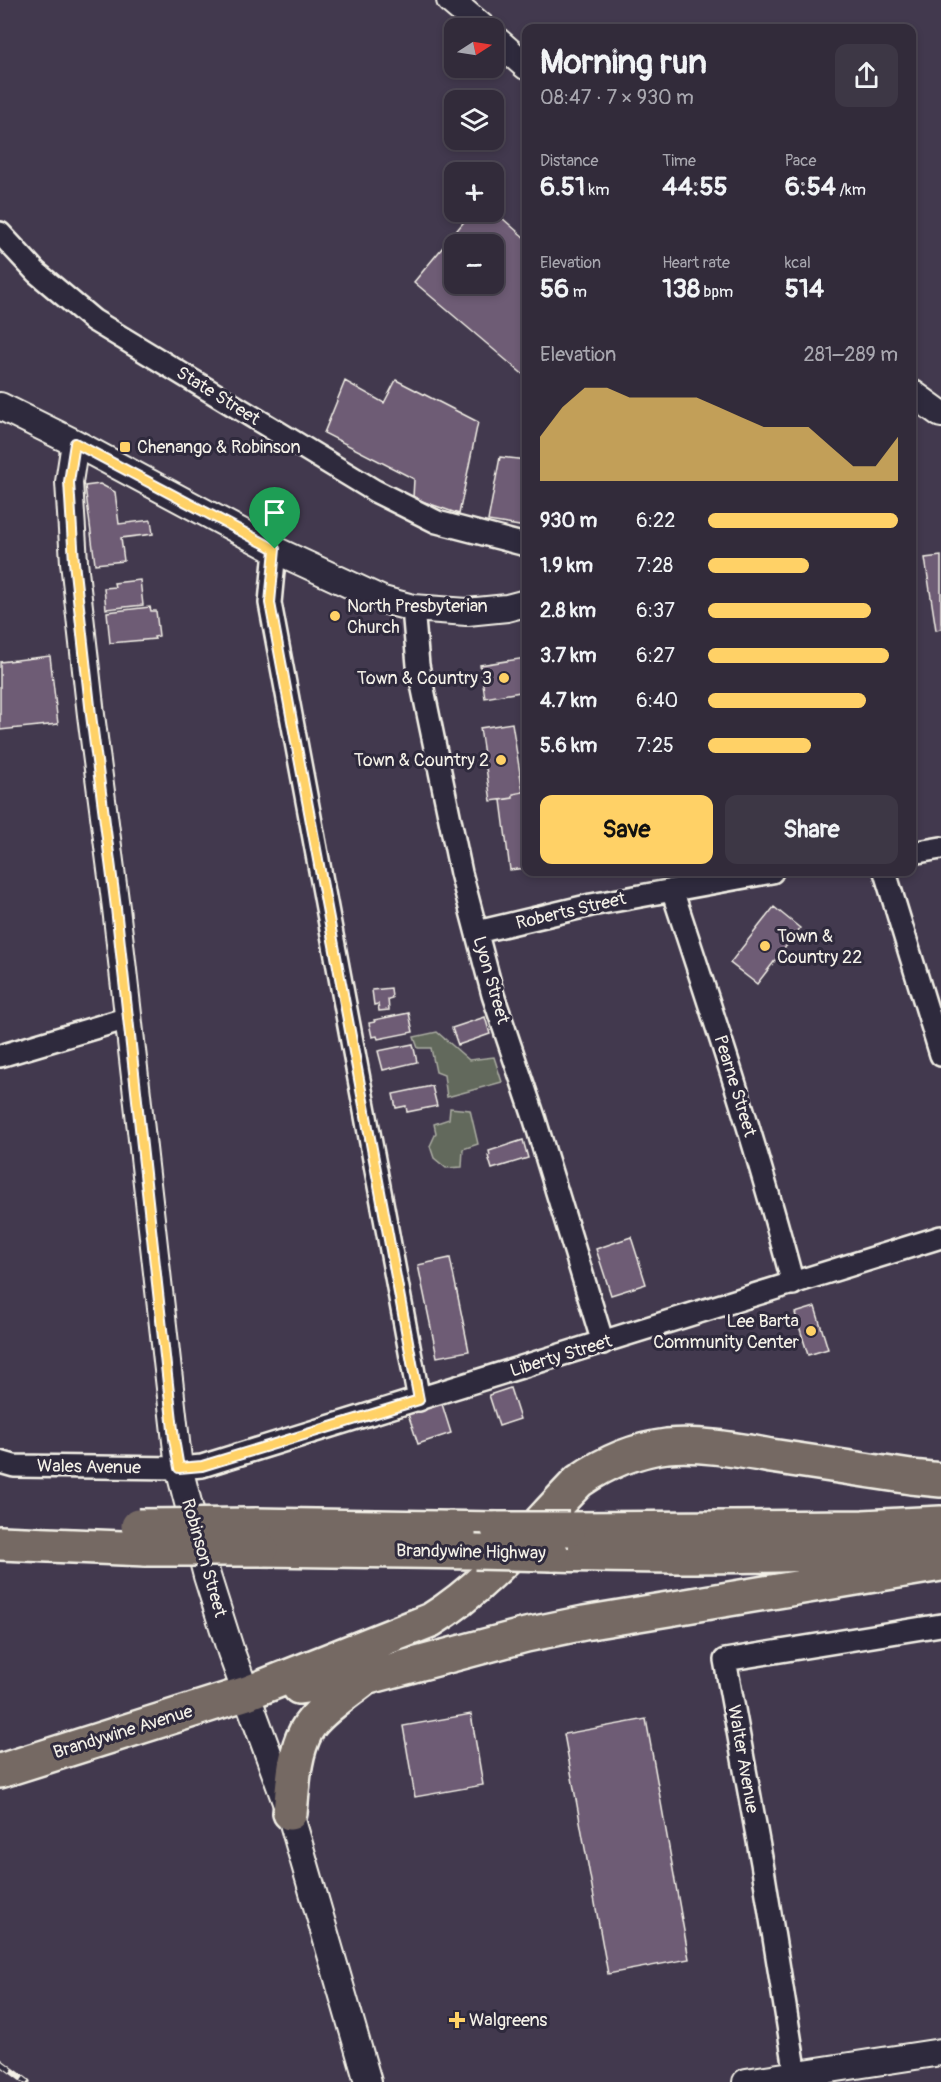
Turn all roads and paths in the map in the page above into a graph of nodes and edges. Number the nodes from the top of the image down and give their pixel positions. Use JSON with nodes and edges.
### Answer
{"nodes":[{"id":1,"x":450,"y":0,"type":"edge"},
{"id":2,"x":471,"y":18,"type":"edge"},
{"id":3,"x":504,"y":47,"type":"edge"},
{"id":4,"x":522,"y":62,"type":"edge"},
{"id":5,"x":0,"y":233,"type":"edge"},
{"id":6,"x":916,"y":396,"type":"edge"},
{"id":7,"x":0,"y":406,"type":"edge"},
{"id":8,"x":941,"y":414,"type":"edge"},
{"id":9,"x":75,"y":443,"type":"junction"},
{"id":10,"x":522,"y":544,"type":"edge"},
{"id":11,"x":275,"y":549,"type":"junction"},
{"id":12,"x":522,"y":604,"type":"edge"},
{"id":13,"x":413,"y":608,"type":"junction"},
{"id":14,"x":941,"y":848,"type":"edge"},
{"id":15,"x":916,"y":852,"type":"edge"},
{"id":16,"x":750,"y":876,"type":"edge"},
{"id":17,"x":886,"y":876,"type":"edge"},
{"id":18,"x":672,"y":890,"type":"junction"},
{"id":19,"x":477,"y":932,"type":"junction"},
{"id":20,"x":128,"y":1018,"type":"junction"},
{"id":21,"x":0,"y":1056,"type":"edge"},
{"id":22,"x":941,"y":1056,"type":"edge"},
{"id":23,"x":941,"y":1238,"type":"edge"},
{"id":24,"x":793,"y":1284,"type":"junction"},
{"id":25,"x":603,"y":1343,"type":"junction"},
{"id":26,"x":419,"y":1400,"type":"junction"},
{"id":27,"x":0,"y":1462,"type":"edge"},
{"id":28,"x":179,"y":1468,"type":"junction"},
{"id":29,"x":941,"y":1480,"type":"edge"},
{"id":30,"x":0,"y":1521,"type":"edge"},
{"id":31,"x":941,"y":1523,"type":"edge"},
{"id":32,"x":142,"y":1537,"type":"junction"},
{"id":33,"x":258,"y":1537,"type":"junction"},
{"id":34,"x":561,"y":1541,"type":"junction"},
{"id":35,"x":0,"y":1544,"type":"edge"},
{"id":36,"x":941,"y":1545,"type":"edge"},
{"id":37,"x":941,"y":1564,"type":"edge"},
{"id":38,"x":941,"y":1625,"type":"edge"},
{"id":39,"x":365,"y":1678,"type":"junction"},
{"id":40,"x":247,"y":1694,"type":"junction"},
{"id":41,"x":0,"y":1771,"type":"edge"},
{"id":42,"x":290,"y":1813,"type":"junction"},
{"id":43,"x":941,"y":2052,"type":"edge"},
{"id":44,"x":796,"y":2075,"type":"junction"},
{"id":45,"x":368,"y":2082,"type":"edge"},
{"id":46,"x":746,"y":2082,"type":"edge"}],
"edges":[{"from":1,"to":2,"type":"street"},
{"from":3,"to":4,"type":"street"},
{"from":5,"to":10,"type":"street","name":"State Street"},
{"from":6,"to":8,"type":"street"},
{"from":7,"to":9,"type":"street"},
{"from":9,"to":11,"type":"street"},
{"from":9,"to":20,"type":"street","name":"Robinson Street"},
{"from":11,"to":13,"type":"street"},
{"from":11,"to":26,"type":"street"},
{"from":12,"to":13,"type":"street"},
{"from":13,"to":19,"type":"street","name":"Lyon Street"},
{"from":14,"to":15,"type":"street"},
{"from":16,"to":18,"type":"street","name":"Roberts Street"},
{"from":17,"to":22,"type":"street"},
{"from":18,"to":19,"type":"street","name":"Roberts Street"},
{"from":18,"to":24,"type":"street","name":"Pearne Street"},
{"from":19,"to":25,"type":"street","name":"Lyon Street"},
{"from":20,"to":21,"type":"street"},
{"from":20,"to":28,"type":"street","name":"Robinson Street"},
{"from":23,"to":24,"type":"street","name":"Liberty Street"},
{"from":24,"to":25,"type":"street","name":"Liberty Street"},
{"from":25,"to":26,"type":"street","name":"Liberty Street"},
{"from":26,"to":28,"type":"street","name":"Liberty Street"},
{"from":27,"to":28,"type":"street","name":"Wales Avenue"},
{"from":28,"to":40,"type":"street","name":"Robinson Street"},
{"from":29,"to":40,"type":"main road"},
{"from":30,"to":32,"type":"main road","name":"Brandywine Highway"},
{"from":31,"to":34,"type":"main road","name":"Brandywine Highway"},
{"from":32,"to":33,"type":"main road","name":"Brandywine Highway","bridge":true},
{"from":32,"to":35,"type":"main road","name":"Brandywine Highway"},
{"from":33,"to":34,"type":"main road","name":"Brandywine Highway","bridge":true},
{"from":33,"to":34,"type":"main road","name":"Brandywine Highway","bridge":true},
{"from":34,"to":36,"type":"main road","name":"Brandywine Highway"},
{"from":37,"to":39,"type":"main road"},
{"from":38,"to":44,"type":"street","name":"Walter Avenue"},
{"from":39,"to":40,"type":"main road"},
{"from":39,"to":42,"type":"main road"},
{"from":40,"to":41,"type":"main road","name":"Brandywine Avenue"},
{"from":40,"to":42,"type":"street","name":"Robinson Street"},
{"from":42,"to":45,"type":"street","name":"Robinson Street"},
{"from":43,"to":44,"type":"street"},
{"from":44,"to":46,"type":"street"}]}
